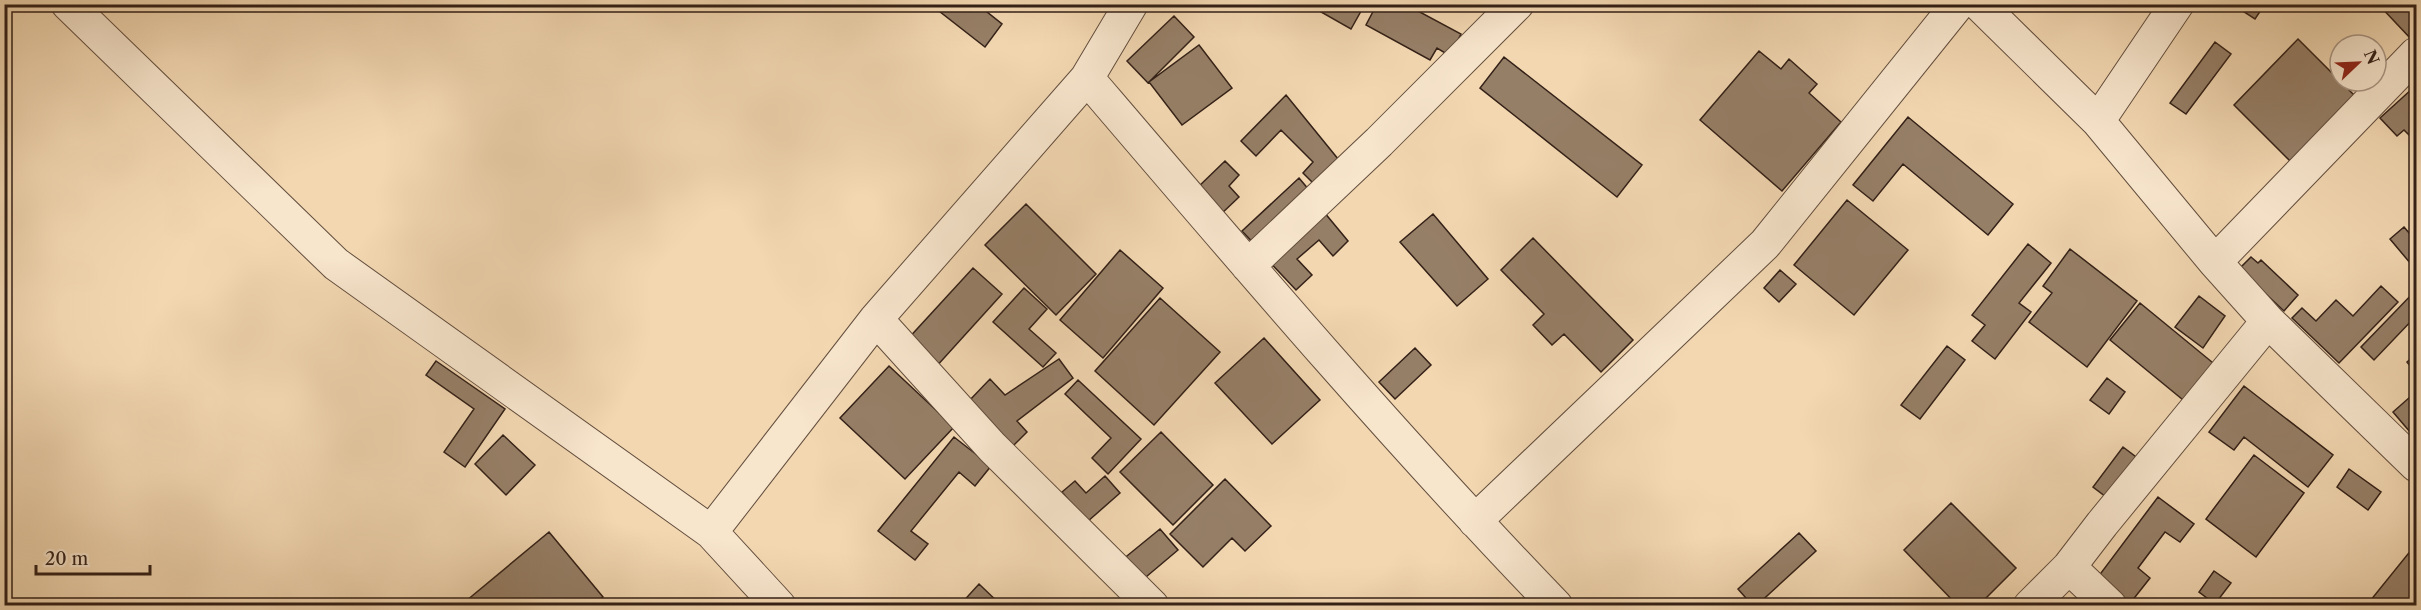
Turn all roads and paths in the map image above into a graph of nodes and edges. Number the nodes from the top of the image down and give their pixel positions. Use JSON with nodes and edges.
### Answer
{"nodes":[{"id":1,"x":68,"y":4,"type":"edge"},
{"id":2,"x":1131,"y":4,"type":"edge"},
{"id":3,"x":1517,"y":4,"type":"edge"},
{"id":4,"x":1958,"y":4,"type":"edge"},
{"id":5,"x":1979,"y":4,"type":"edge"},
{"id":6,"x":2177,"y":4,"type":"edge"},
{"id":7,"x":2416,"y":54,"type":"edge"},
{"id":8,"x":1087,"y":78,"type":"junction"},
{"id":9,"x":2098,"y":121,"type":"junction"},
{"id":10,"x":2215,"y":262,"type":"junction"},
{"id":11,"x":1248,"y":266,"type":"junction"},
{"id":12,"x":876,"y":319,"type":"junction"},
{"id":13,"x":2268,"y":321,"type":"junction"},
{"id":14,"x":2416,"y":465,"type":"edge"},
{"id":15,"x":1475,"y":521,"type":"junction"},
{"id":16,"x":711,"y":532,"type":"junction"},
{"id":17,"x":2069,"y":567,"type":"junction"},
{"id":18,"x":779,"y":606,"type":"edge"},
{"id":19,"x":1152,"y":606,"type":"edge"},
{"id":20,"x":1556,"y":606,"type":"edge"},
{"id":21,"x":2030,"y":606,"type":"edge"},
{"id":22,"x":2110,"y":606,"type":"edge"}],
"edges":[{"from":1,"to":16,"type":"street"},
{"from":2,"to":8,"type":"street"},
{"from":3,"to":11,"type":"street"},
{"from":4,"to":15,"type":"street"},
{"from":5,"to":9,"type":"street"},
{"from":6,"to":9,"type":"street"},
{"from":7,"to":10,"type":"street"},
{"from":8,"to":11,"type":"street"},
{"from":8,"to":12,"type":"street"},
{"from":9,"to":10,"type":"street"},
{"from":10,"to":13,"type":"street"},
{"from":11,"to":15,"type":"street"},
{"from":12,"to":16,"type":"street"},
{"from":12,"to":19,"type":"street"},
{"from":13,"to":14,"type":"street"},
{"from":13,"to":17,"type":"street"},
{"from":15,"to":20,"type":"street"},
{"from":16,"to":18,"type":"street"},
{"from":17,"to":21,"type":"street"},
{"from":17,"to":22,"type":"street"}]}
